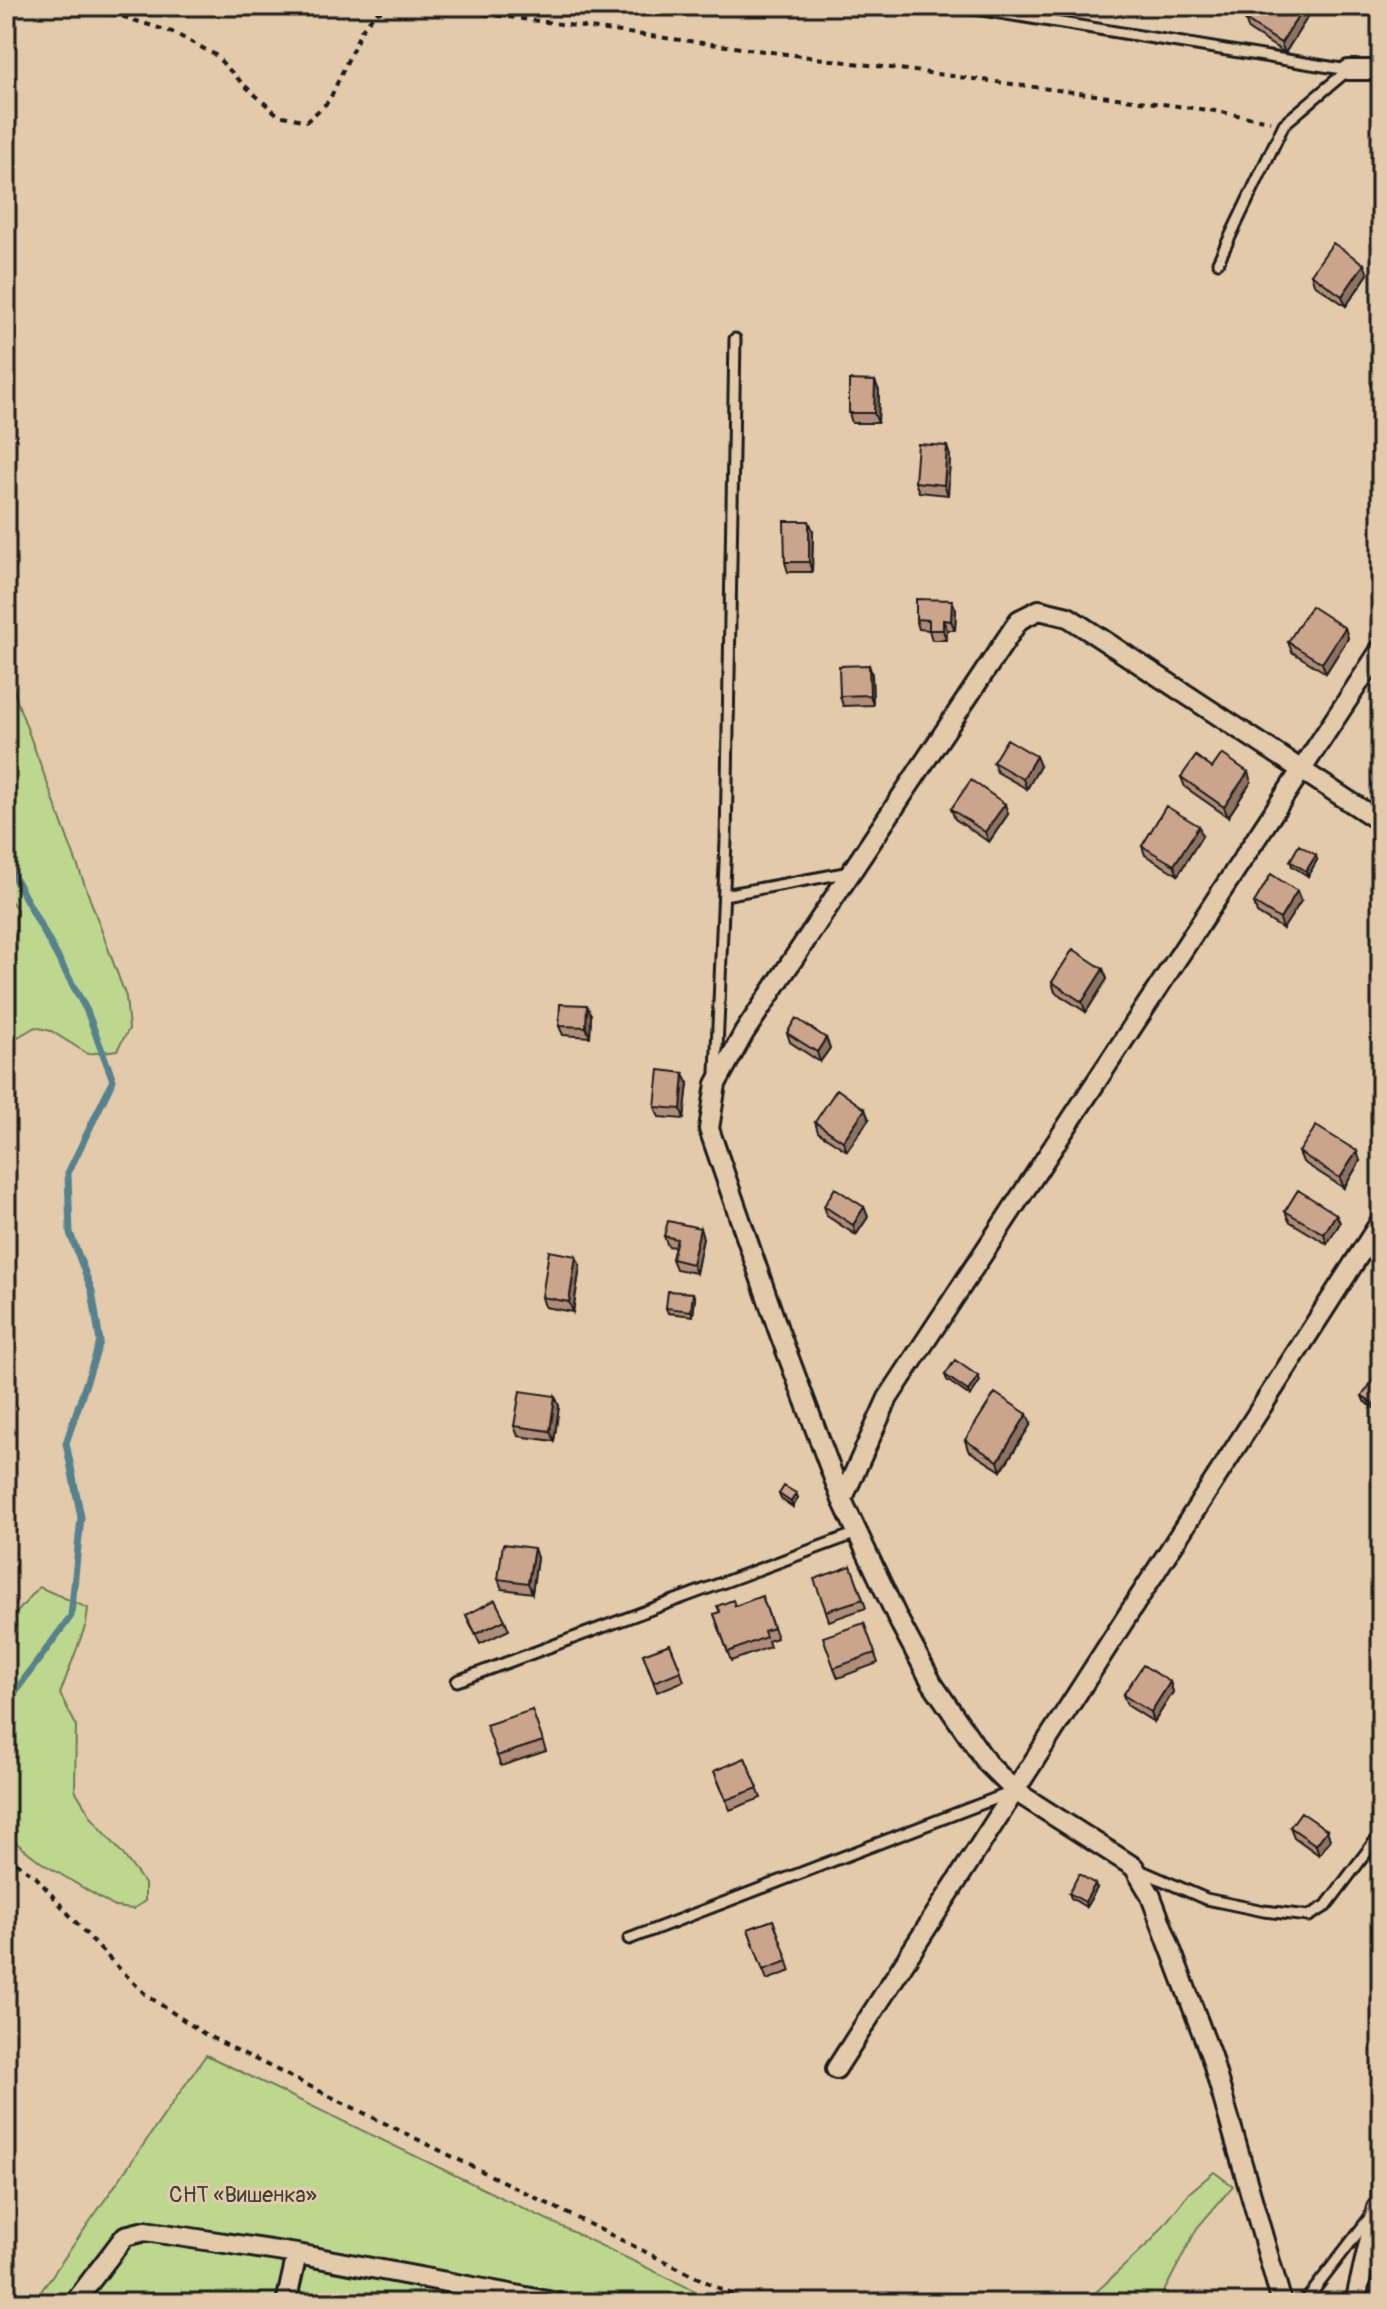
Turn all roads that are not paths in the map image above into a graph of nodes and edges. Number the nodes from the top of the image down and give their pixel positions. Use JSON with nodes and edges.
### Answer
{"nodes":[{"id":1,"x":958,"y":6,"type":"edge"},
{"id":2,"x":1348,"y":70,"type":"junction"},
{"id":3,"x":1381,"y":70,"type":"edge"},
{"id":4,"x":1218,"y":262,"type":"dead end"},
{"id":5,"x":735,"y":339,"type":"dead end"},
{"id":6,"x":1381,"y":649,"type":"edge"},
{"id":7,"x":1301,"y":770,"type":"junction"},
{"id":8,"x":1381,"y":822,"type":"edge"},
{"id":9,"x":852,"y":871,"type":"junction"},
{"id":10,"x":724,"y":895,"type":"junction"},
{"id":11,"x":716,"y":1084,"type":"junction"},
{"id":12,"x":1381,"y":1221,"type":"edge"},
{"id":13,"x":842,"y":1500,"type":"junction"},
{"id":14,"x":857,"y":1533,"type":"junction"},
{"id":15,"x":457,"y":1681,"type":"dead end"},
{"id":16,"x":1015,"y":1791,"type":"junction"},
{"id":17,"x":1381,"y":1833,"type":"edge"},
{"id":18,"x":1134,"y":1867,"type":"junction"},
{"id":19,"x":629,"y":1939,"type":"dead end"},
{"id":20,"x":836,"y":2069,"type":"dead end"},
{"id":21,"x":1381,"y":2076,"type":"edge"},
{"id":22,"x":1379,"y":2206,"type":"edge"},
{"id":23,"x":297,"y":2254,"type":"junction"},
{"id":24,"x":528,"y":2301,"type":"edge"},
{"id":25,"x":74,"y":2303,"type":"edge"},
{"id":26,"x":286,"y":2303,"type":"edge"},
{"id":27,"x":558,"y":2303,"type":"edge"},
{"id":28,"x":1282,"y":2303,"type":"edge"},
{"id":29,"x":1304,"y":2303,"type":"edge"},
{"id":30,"x":1355,"y":2303,"type":"edge"}],
"edges":[{"from":1,"to":2,"type":"lane"},
{"from":2,"to":3,"type":"street"},
{"from":2,"to":4,"type":"lane"},
{"from":5,"to":10,"type":"lane"},
{"from":6,"to":7,"type":"street"},
{"from":7,"to":8,"type":"street"},
{"from":7,"to":9,"type":"street"},
{"from":7,"to":13,"type":"street"},
{"from":9,"to":10,"type":"lane"},
{"from":9,"to":11,"type":"street"},
{"from":10,"to":11,"type":"lane"},
{"from":11,"to":13,"type":"street"},
{"from":12,"to":16,"type":"street"},
{"from":13,"to":14,"type":"street"},
{"from":14,"to":15,"type":"lane"},
{"from":14,"to":16,"type":"street"},
{"from":16,"to":18,"type":"street"},
{"from":16,"to":19,"type":"lane"},
{"from":16,"to":20,"type":"street"},
{"from":17,"to":18,"type":"lane"},
{"from":18,"to":28,"type":"street"},
{"from":21,"to":22,"type":"lane"},
{"from":22,"to":29,"type":"lane"},
{"from":22,"to":30,"type":"street"},
{"from":23,"to":24,"type":"street"},
{"from":23,"to":25,"type":"street"},
{"from":23,"to":26,"type":"street"},
{"from":24,"to":27,"type":"street"}]}
